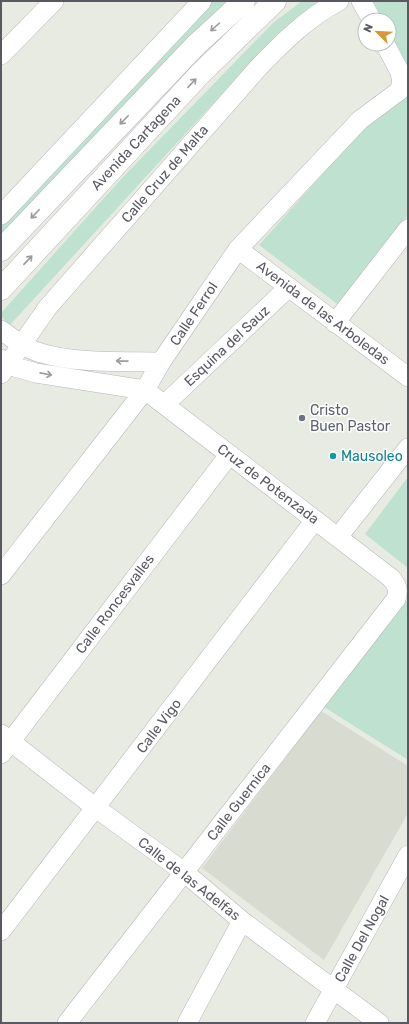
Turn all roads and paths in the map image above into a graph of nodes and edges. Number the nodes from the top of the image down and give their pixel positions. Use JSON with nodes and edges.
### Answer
{"nodes":[{"id":1,"x":54,"y":1,"type":"edge"},
{"id":2,"x":202,"y":1,"type":"edge"},
{"id":3,"x":244,"y":1,"type":"edge"},
{"id":4,"x":275,"y":1,"type":"edge"},
{"id":5,"x":339,"y":1,"type":"edge"},
{"id":6,"x":362,"y":1,"type":"edge"},
{"id":7,"x":368,"y":12,"type":"edge"},
{"id":8,"x":389,"y":52,"type":"edge"},
{"id":9,"x":1,"y":55,"type":"edge"},
{"id":10,"x":1,"y":215,"type":"edge"},
{"id":11,"x":408,"y":229,"type":"edge"},
{"id":12,"x":238,"y":249,"type":"junction"},
{"id":13,"x":1,"y":250,"type":"edge"},
{"id":14,"x":289,"y":287,"type":"junction"},
{"id":15,"x":1,"y":288,"type":"edge"},
{"id":16,"x":335,"y":323,"type":"junction"},
{"id":17,"x":1,"y":330,"type":"edge"},
{"id":18,"x":20,"y":344,"type":"junction"},
{"id":19,"x":161,"y":362,"type":"junction"},
{"id":20,"x":3,"y":366,"type":"edge"},
{"id":21,"x":408,"y":377,"type":"edge"},
{"id":22,"x":145,"y":390,"type":"junction"},
{"id":23,"x":165,"y":404,"type":"junction"},
{"id":24,"x":408,"y":448,"type":"edge"},
{"id":25,"x":230,"y":455,"type":"junction"},
{"id":26,"x":316,"y":520,"type":"junction"},
{"id":27,"x":338,"y":537,"type":"junction"},
{"id":28,"x":1,"y":575,"type":"edge"},
{"id":29,"x":391,"y":578,"type":"joint"},
{"id":30,"x":4,"y":743,"type":"edge"},
{"id":31,"x":96,"y":808,"type":"junction"},
{"id":32,"x":408,"y":855,"type":"edge"},
{"id":33,"x":184,"y":872,"type":"junction"},
{"id":34,"x":242,"y":921,"type":"junction"},
{"id":35,"x":1,"y":931,"type":"edge"},
{"id":36,"x":334,"y":989,"type":"junction"},
{"id":37,"x":67,"y":1023,"type":"edge"},
{"id":38,"x":186,"y":1023,"type":"edge"},
{"id":39,"x":315,"y":1023,"type":"edge"},
{"id":40,"x":379,"y":1023,"type":"edge"}],
"edges":[{"from":1,"to":9,"type":"street"},
{"from":2,"to":10,"type":"street"},
{"from":3,"to":13,"type":"street","name":"Avenida Cartagena","one_way":true},
{"from":15,"to":4,"type":"street","name":"Avenida Cartagena","one_way":true},
{"from":5,"to":18,"type":"street","name":"Calle Cruz de Malta"},
{"from":6,"to":7,"type":"street"},
{"from":8,"to":12,"type":"street","name":"Calle Ferrol"},
{"from":11,"to":16,"type":"street"},
{"from":12,"to":14,"type":"street","name":"Avenida de las Arboledas"},
{"from":12,"to":19,"type":"street","name":"Calle Ferrol"},
{"from":14,"to":16,"type":"street","name":"Avenida de las Arboledas"},
{"from":14,"to":23,"type":"street","name":"Esquina del Sauz"},
{"from":16,"to":21,"type":"street","name":"Avenida de las Arboledas"},
{"from":17,"to":18,"type":"street"},
{"from":19,"to":18,"type":"street","one_way":true},
{"from":18,"to":20,"type":"street","name":"Calle Cruz de Malta"},
{"from":19,"to":22,"type":"street","name":"Calle Ferrol"},
{"from":20,"to":22,"type":"street","one_way":true},
{"from":22,"to":23,"type":"street","name":"Cruz de Potenzada"},
{"from":22,"to":28,"type":"street","name":"Calle Ferrol"},
{"from":23,"to":25,"type":"street","name":"Cruz de Potenzada"},
{"from":24,"to":27,"type":"street"},
{"from":25,"to":26,"type":"street","name":"Cruz de Potenzada"},
{"from":25,"to":30,"type":"street","name":"Calle Roncesvalles"},
{"from":26,"to":27,"type":"street","name":"Cruz de Potenzada"},
{"from":26,"to":31,"type":"street","name":"Calle Vigo"},
{"from":27,"to":29,"type":"street","name":"Cruz de Potenzada"},
{"from":29,"to":33,"type":"street","name":"Calle Guernica"},
{"from":30,"to":31,"type":"street","name":"Calle de las Adelfas"},
{"from":31,"to":33,"type":"street","name":"Calle de las Adelfas"},
{"from":31,"to":35,"type":"street","name":"Calle Vigo"},
{"from":32,"to":36,"type":"street","name":"Calle Del Nogal"},
{"from":33,"to":34,"type":"street","name":"Calle de las Adelfas"},
{"from":33,"to":37,"type":"street","name":"Calle Guernica"},
{"from":34,"to":36,"type":"street","name":"Calle de las Adelfas"},
{"from":34,"to":38,"type":"street"},
{"from":36,"to":39,"type":"street","name":"Calle Del Nogal"},
{"from":36,"to":40,"type":"street","name":"Calle de las Adelfas"}]}
